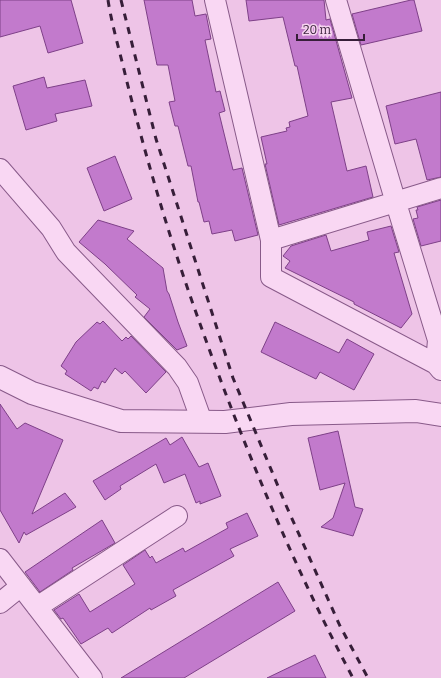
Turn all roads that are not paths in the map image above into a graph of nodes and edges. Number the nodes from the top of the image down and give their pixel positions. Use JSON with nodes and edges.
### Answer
{"nodes":[{"id":1,"x":215,"y":0,"type":"edge"},
{"id":2,"x":336,"y":0,"type":"edge"},
{"id":3,"x":0,"y":169,"type":"edge"},
{"id":4,"x":441,"y":188,"type":"edge"},
{"id":5,"x":396,"y":203,"type":"junction"},
{"id":6,"x":271,"y":240,"type":"junction"},
{"id":7,"x":438,"y":367,"type":"edge"},
{"id":8,"x":0,"y":377,"type":"edge"},
{"id":9,"x":441,"y":415,"type":"edge"},
{"id":10,"x":202,"y":422,"type":"junction"},
{"id":11,"x":176,"y":516,"type":"dead end"},
{"id":12,"x":0,"y":559,"type":"edge"},
{"id":13,"x":21,"y":586,"type":"junction"},
{"id":14,"x":0,"y":602,"type":"edge"},
{"id":15,"x":37,"y":607,"type":"junction"},
{"id":16,"x":92,"y":678,"type":"edge"}],
"edges":[{"from":1,"to":6,"type":"street"},
{"from":2,"to":5,"type":"street"},
{"from":3,"to":10,"type":"street"},
{"from":4,"to":5,"type":"street"},
{"from":5,"to":6,"type":"street"},
{"from":5,"to":7,"type":"street"},
{"from":6,"to":7,"type":"street"},
{"from":8,"to":10,"type":"street"},
{"from":9,"to":10,"type":"street"},
{"from":11,"to":15,"type":"street"},
{"from":12,"to":13,"type":"street"},
{"from":13,"to":14,"type":"street"},
{"from":13,"to":15,"type":"street"},
{"from":15,"to":16,"type":"street"}]}
